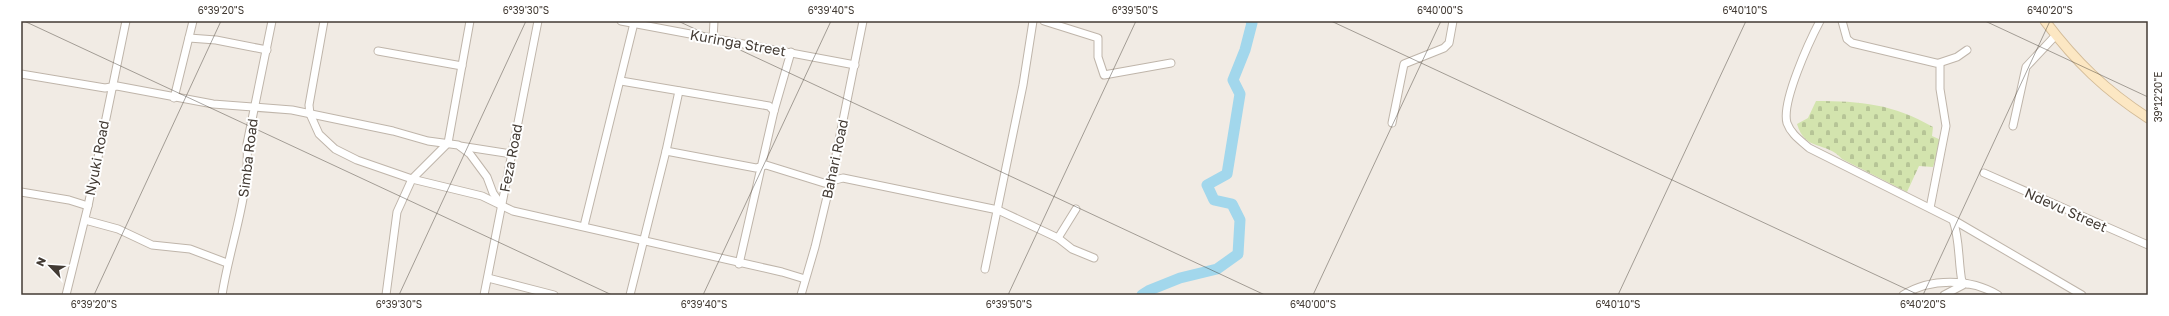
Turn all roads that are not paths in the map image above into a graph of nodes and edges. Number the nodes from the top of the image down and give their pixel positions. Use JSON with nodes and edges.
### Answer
{"nodes":[{"id":1,"x":126,"y":21,"type":"edge"},
{"id":2,"x":193,"y":21,"type":"edge"},
{"id":3,"x":272,"y":21,"type":"edge"},
{"id":4,"x":324,"y":21,"type":"edge"},
{"id":5,"x":470,"y":21,"type":"edge"},
{"id":6,"x":538,"y":21,"type":"edge"},
{"id":7,"x":621,"y":21,"type":"edge"},
{"id":8,"x":714,"y":21,"type":"edge"},
{"id":9,"x":863,"y":21,"type":"edge"},
{"id":10,"x":1032,"y":21,"type":"edge"},
{"id":11,"x":1044,"y":21,"type":"edge"},
{"id":12,"x":1453,"y":21,"type":"edge"},
{"id":13,"x":1820,"y":21,"type":"edge"},
{"id":14,"x":1842,"y":21,"type":"edge"},
{"id":15,"x":2045,"y":21,"type":"edge"},
{"id":16,"x":634,"y":23,"type":"junction"},
{"id":17,"x":2056,"y":35,"type":"junction"},
{"id":18,"x":189,"y":38,"type":"junction"},
{"id":19,"x":713,"y":39,"type":"junction"},
{"id":20,"x":267,"y":50,"type":"junction"},
{"id":21,"x":1967,"y":50,"type":"dead end"},
{"id":22,"x":378,"y":51,"type":"dead end"},
{"id":23,"x":791,"y":52,"type":"junction"},
{"id":24,"x":1939,"y":63,"type":"junction"},
{"id":25,"x":1170,"y":64,"type":"dead end"},
{"id":26,"x":855,"y":65,"type":"junction"},
{"id":27,"x":462,"y":66,"type":"junction"},
{"id":28,"x":21,"y":74,"type":"edge"},
{"id":29,"x":621,"y":81,"type":"junction"},
{"id":30,"x":112,"y":87,"type":"junction"},
{"id":31,"x":679,"y":92,"type":"junction"},
{"id":32,"x":174,"y":98,"type":"junction"},
{"id":33,"x":256,"y":107,"type":"junction"},
{"id":34,"x":774,"y":111,"type":"junction"},
{"id":35,"x":310,"y":114,"type":"junction"},
{"id":36,"x":2148,"y":118,"type":"edge"},
{"id":37,"x":1392,"y":123,"type":"dead end"},
{"id":38,"x":2013,"y":126,"type":"dead end"},
{"id":39,"x":448,"y":143,"type":"junction"},
{"id":40,"x":458,"y":145,"type":"junction"},
{"id":41,"x":666,"y":151,"type":"junction"},
{"id":42,"x":512,"y":154,"type":"junction"},
{"id":43,"x":761,"y":166,"type":"junction"},
{"id":44,"x":1984,"y":173,"type":"dead end"},
{"id":45,"x":412,"y":179,"type":"junction"},
{"id":46,"x":831,"y":180,"type":"junction"},
{"id":47,"x":21,"y":192,"type":"edge"},
{"id":48,"x":88,"y":206,"type":"junction"},
{"id":49,"x":502,"y":206,"type":"junction"},
{"id":50,"x":1930,"y":208,"type":"junction"},
{"id":51,"x":1076,"y":209,"type":"dead end"},
{"id":52,"x":998,"y":210,"type":"junction"},
{"id":53,"x":84,"y":220,"type":"junction"},
{"id":54,"x":1953,"y":220,"type":"junction"},
{"id":55,"x":584,"y":226,"type":"junction"},
{"id":56,"x":1058,"y":238,"type":"junction"},
{"id":57,"x":643,"y":240,"type":"junction"},
{"id":58,"x":2148,"y":245,"type":"edge"},
{"id":59,"x":1094,"y":258,"type":"dead end"},
{"id":60,"x":228,"y":263,"type":"junction"},
{"id":61,"x":739,"y":264,"type":"junction"},
{"id":62,"x":985,"y":269,"type":"dead end"},
{"id":63,"x":488,"y":278,"type":"junction"},
{"id":64,"x":805,"y":279,"type":"junction"},
{"id":65,"x":1966,"y":284,"type":"junction"},
{"id":66,"x":66,"y":295,"type":"edge"},
{"id":67,"x":222,"y":295,"type":"edge"},
{"id":68,"x":386,"y":295,"type":"edge"},
{"id":69,"x":484,"y":295,"type":"edge"},
{"id":70,"x":554,"y":295,"type":"edge"},
{"id":71,"x":630,"y":295,"type":"edge"},
{"id":72,"x":801,"y":295,"type":"edge"},
{"id":73,"x":1903,"y":295,"type":"edge"},
{"id":74,"x":1944,"y":295,"type":"edge"},
{"id":75,"x":1998,"y":295,"type":"edge"},
{"id":76,"x":2082,"y":295,"type":"edge"}],
"edges":[{"from":1,"to":30,"type":"street","name":"Nyuki Road"},
{"from":2,"to":18,"type":"street"},
{"from":3,"to":20,"type":"street","name":"Simba Road"},
{"from":4,"to":35,"type":"street"},
{"from":5,"to":27,"type":"street"},
{"from":6,"to":42,"type":"street","name":"Feza Road"},
{"from":7,"to":16,"type":"street","name":"Kuringa Street"},
{"from":8,"to":19,"type":"street"},
{"from":9,"to":26,"type":"street","name":"Bahari Road"},
{"from":10,"to":52,"type":"street"},
{"from":11,"to":25,"type":"street"},
{"from":12,"to":37,"type":"street"},
{"from":13,"to":50,"type":"street"},
{"from":14,"to":24,"type":"street"},
{"from":15,"to":17,"type":"street"},
{"from":16,"to":19,"type":"street","name":"Kuringa Street"},
{"from":16,"to":29,"type":"street"},
{"from":17,"to":36,"type":"street"},
{"from":17,"to":38,"type":"street"},
{"from":18,"to":20,"type":"street"},
{"from":18,"to":32,"type":"street"},
{"from":19,"to":23,"type":"street","name":"Kuringa Street"},
{"from":20,"to":33,"type":"street","name":"Simba Road"},
{"from":21,"to":24,"type":"street"},
{"from":22,"to":27,"type":"street"},
{"from":23,"to":26,"type":"street","name":"Kuringa Street"},
{"from":23,"to":34,"type":"street"},
{"from":24,"to":50,"type":"street"},
{"from":26,"to":46,"type":"street","name":"Bahari Road"},
{"from":27,"to":39,"type":"street"},
{"from":28,"to":30,"type":"street"},
{"from":29,"to":31,"type":"street"},
{"from":29,"to":55,"type":"street"},
{"from":30,"to":32,"type":"street"},
{"from":30,"to":48,"type":"street","name":"Nyuki Road"},
{"from":31,"to":34,"type":"street"},
{"from":31,"to":41,"type":"street"},
{"from":32,"to":33,"type":"street"},
{"from":33,"to":35,"type":"street"},
{"from":33,"to":60,"type":"street","name":"Simba Road"},
{"from":34,"to":43,"type":"street"},
{"from":35,"to":39,"type":"street"},
{"from":35,"to":45,"type":"street"},
{"from":39,"to":40,"type":"street"},
{"from":39,"to":45,"type":"street"},
{"from":40,"to":42,"type":"street"},
{"from":40,"to":49,"type":"street"},
{"from":41,"to":43,"type":"street"},
{"from":41,"to":57,"type":"street"},
{"from":42,"to":49,"type":"street","name":"Feza Road"},
{"from":43,"to":46,"type":"street"},
{"from":43,"to":61,"type":"street"},
{"from":44,"to":58,"type":"street","name":"Ndevu Street"},
{"from":45,"to":49,"type":"street"},
{"from":45,"to":68,"type":"street"},
{"from":46,"to":52,"type":"street"},
{"from":46,"to":64,"type":"street","name":"Bahari Road"},
{"from":47,"to":48,"type":"street"},
{"from":48,"to":53,"type":"street","name":"Nyuki Road"},
{"from":49,"to":55,"type":"street"},
{"from":49,"to":63,"type":"street","name":"Feza Road"},
{"from":50,"to":54,"type":"street"},
{"from":51,"to":56,"type":"street"},
{"from":52,"to":56,"type":"street"},
{"from":52,"to":62,"type":"street"},
{"from":53,"to":60,"type":"street"},
{"from":53,"to":66,"type":"street","name":"Nyuki Road"},
{"from":54,"to":65,"type":"street"},
{"from":54,"to":76,"type":"street"},
{"from":55,"to":57,"type":"street"},
{"from":56,"to":59,"type":"street"},
{"from":57,"to":61,"type":"street"},
{"from":57,"to":71,"type":"street"},
{"from":60,"to":67,"type":"street","name":"Simba Road"},
{"from":61,"to":64,"type":"street"},
{"from":63,"to":69,"type":"street","name":"Feza Road"},
{"from":63,"to":70,"type":"street"},
{"from":64,"to":72,"type":"street","name":"Bahari Road"},
{"from":65,"to":73,"type":"street"},
{"from":65,"to":74,"type":"street"},
{"from":65,"to":75,"type":"street"}]}
